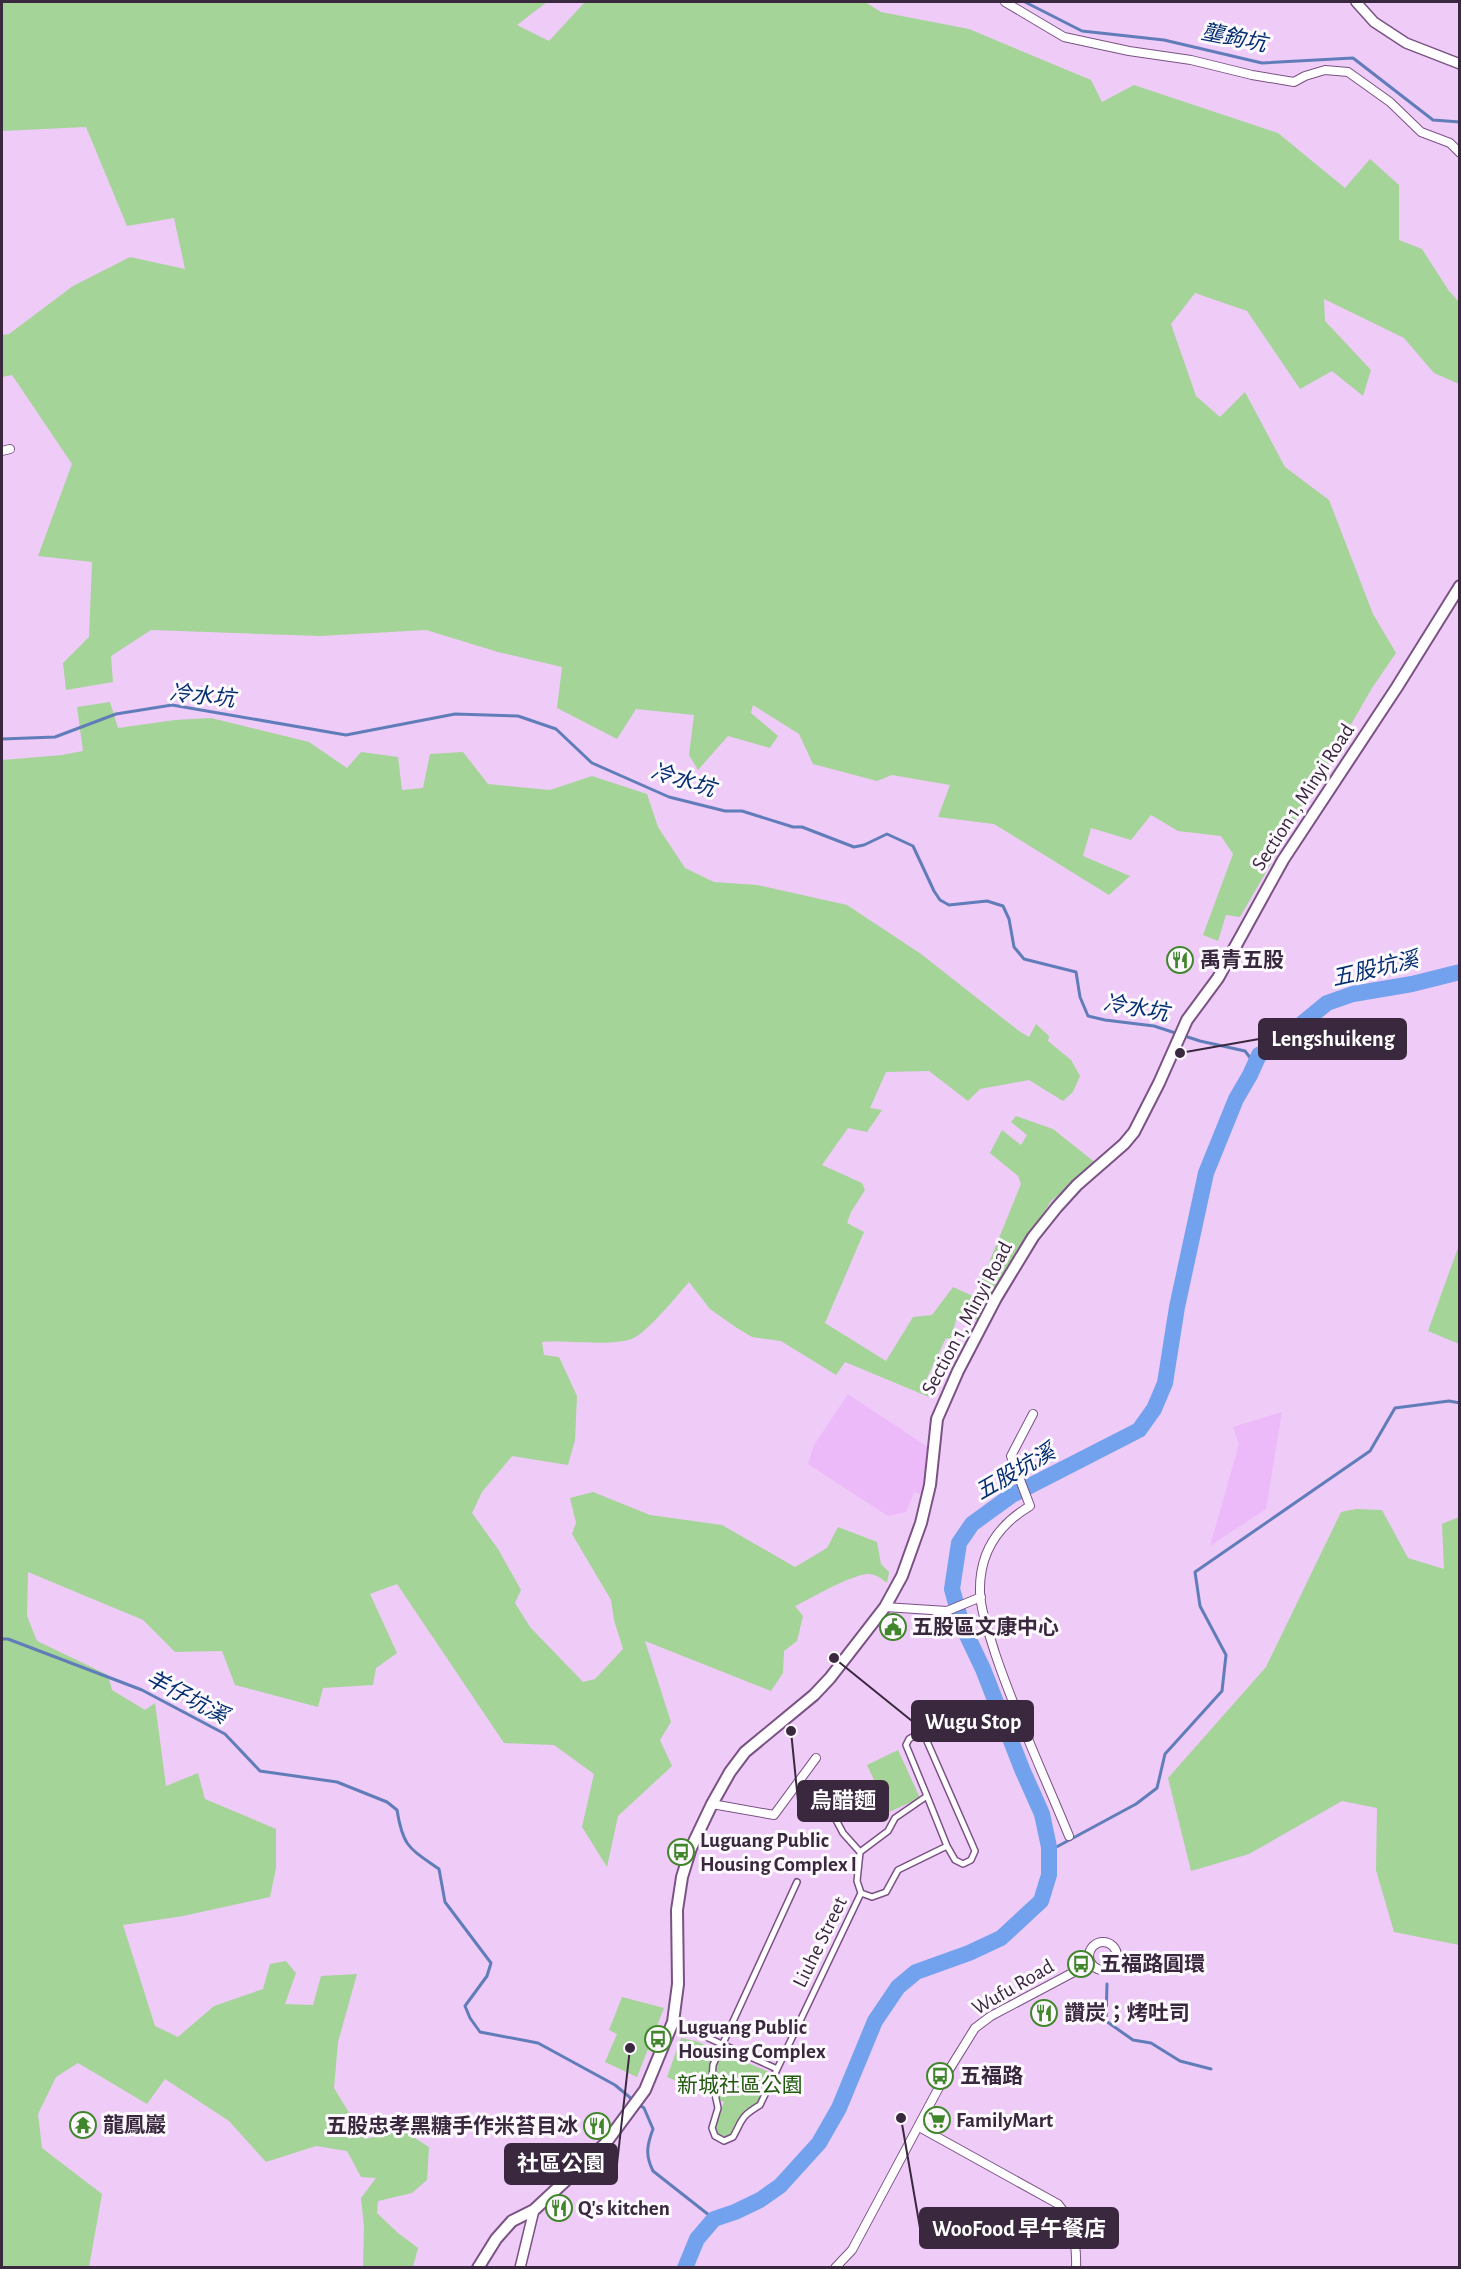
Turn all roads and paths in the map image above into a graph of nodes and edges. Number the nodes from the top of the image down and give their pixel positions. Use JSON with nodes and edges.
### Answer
{"nodes":[{"id":1,"x":1005,"y":2,"type":"edge"},
{"id":2,"x":1356,"y":2,"type":"edge"},
{"id":3,"x":1460,"y":64,"type":"edge"},
{"id":4,"x":1460,"y":153,"type":"edge"},
{"id":5,"x":1460,"y":586,"type":"edge"},
{"id":6,"x":1033,"y":1414,"type":"dead end"},
{"id":7,"x":978,"y":1599,"type":"junction"},
{"id":8,"x":885,"y":1607,"type":"junction"},
{"id":9,"x":816,"y":1758,"type":"dead end"},
{"id":10,"x":797,"y":1783,"type":"junction"},
{"id":11,"x":927,"y":1796,"type":"junction"},
{"id":12,"x":712,"y":1804,"type":"junction"},
{"id":13,"x":1069,"y":1836,"type":"dead end"},
{"id":14,"x":947,"y":1846,"type":"junction"},
{"id":15,"x":860,"y":1852,"type":"junction"},
{"id":16,"x":797,"y":1882,"type":"dead end"},
{"id":17,"x":861,"y":1893,"type":"junction"},
{"id":18,"x":1090,"y":1963,"type":"dead end"},
{"id":19,"x":673,"y":2022,"type":"junction"},
{"id":20,"x":722,"y":2044,"type":"junction"},
{"id":21,"x":777,"y":2069,"type":"junction"},
{"id":22,"x":919,"y":2127,"type":"junction"},
{"id":23,"x":534,"y":2210,"type":"junction"},
{"id":24,"x":478,"y":2268,"type":"edge"},
{"id":25,"x":520,"y":2268,"type":"edge"},
{"id":26,"x":835,"y":2268,"type":"edge"},
{"id":27,"x":1076,"y":2268,"type":"edge"}],
"edges":[{"from":1,"to":4,"type":"street"},
{"from":2,"to":3,"type":"street"},
{"from":5,"to":8,"type":"main road","name":"Section 1, Minyi Road"},
{"from":6,"to":7,"type":"street"},
{"from":7,"to":8,"type":"street"},
{"from":7,"to":13,"type":"street"},
{"from":8,"to":12,"type":"main road","name":"Section 1, Minyi Road"},
{"from":9,"to":10,"type":"street"},
{"from":10,"to":12,"type":"street"},
{"from":10,"to":15,"type":"street"},
{"from":11,"to":14,"type":"street"},
{"from":11,"to":14,"type":"street"},
{"from":11,"to":15,"type":"street"},
{"from":12,"to":19,"type":"main road","name":"Section 1, Minyi Road"},
{"from":14,"to":17,"type":"street","name":"Liuhe Street"},
{"from":15,"to":17,"type":"street","name":"Liuhe Street"},
{"from":16,"to":20,"type":"street","name":"Liuhe Street"},
{"from":17,"to":21,"type":"street","name":"Liuhe Street"},
{"from":18,"to":22,"type":"street","name":"Wufu Road"},
{"from":19,"to":20,"type":"street"},
{"from":19,"to":23,"type":"main road","name":"Section 1, Minyi Road"},
{"from":20,"to":21,"type":"street"},
{"from":20,"to":21,"type":"street","name":"Liuhe Street"},
{"from":22,"to":26,"type":"street","name":"Wufu Road"},
{"from":22,"to":27,"type":"street"},
{"from":23,"to":24,"type":"main road","name":"Section 1, Minyi Road"},
{"from":23,"to":25,"type":"street"}]}
